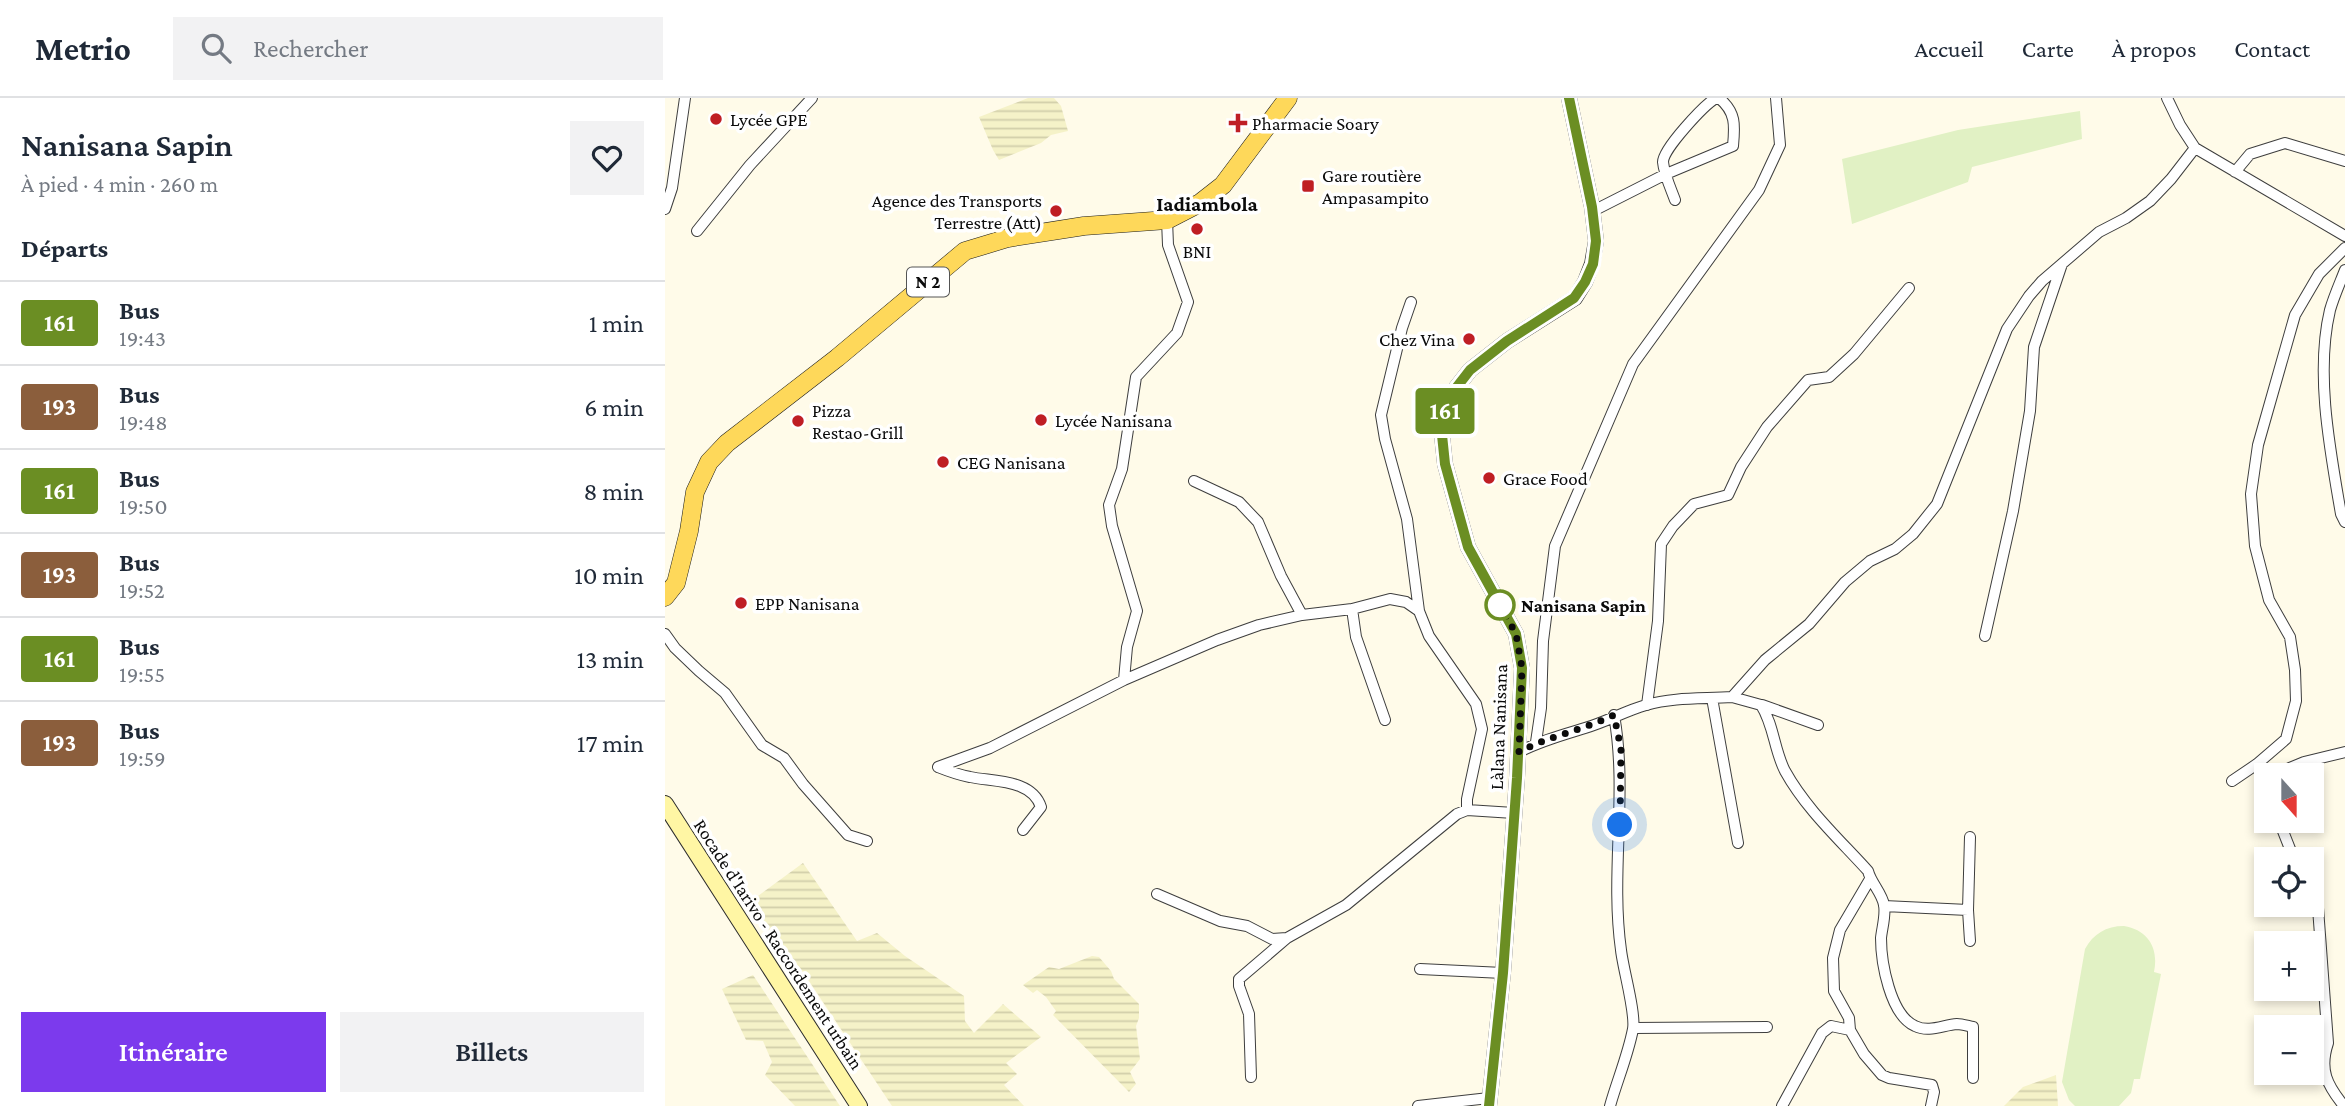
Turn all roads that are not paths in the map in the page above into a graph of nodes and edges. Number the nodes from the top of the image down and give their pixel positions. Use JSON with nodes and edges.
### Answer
{"nodes":[{"id":1,"x":685,"y":98,"type":"edge"},
{"id":2,"x":812,"y":98,"type":"edge"},
{"id":3,"x":1288,"y":98,"type":"edge"},
{"id":4,"x":1569,"y":98,"type":"edge"},
{"id":5,"x":1717,"y":98,"type":"edge"},
{"id":6,"x":1776,"y":98,"type":"edge"},
{"id":7,"x":2167,"y":98,"type":"edge"},
{"id":8,"x":2195,"y":148,"type":"junction"},
{"id":9,"x":2345,"y":161,"type":"edge"},
{"id":10,"x":2235,"y":172,"type":"junction"},
{"id":11,"x":1666,"y":174,"type":"junction"},
{"id":12,"x":1675,"y":200,"type":"dead end"},
{"id":13,"x":665,"y":209,"type":"edge"},
{"id":14,"x":1593,"y":211,"type":"junction"},
{"id":15,"x":1167,"y":220,"type":"junction"},
{"id":16,"x":697,"y":230,"type":"dead end"},
{"id":17,"x":2345,"y":236,"type":"edge"},
{"id":18,"x":2345,"y":248,"type":"edge"},
{"id":19,"x":2063,"y":261,"type":"junction"},
{"id":20,"x":2345,"y":270,"type":"edge"},
{"id":21,"x":1909,"y":288,"type":"dead end"},
{"id":22,"x":1411,"y":302,"type":"dead end"},
{"id":23,"x":1193,"y":481,"type":"dead end"},
{"id":24,"x":2345,"y":522,"type":"edge"},
{"id":25,"x":665,"y":597,"type":"edge"},
{"id":26,"x":1352,"y":609,"type":"junction"},
{"id":27,"x":1419,"y":611,"type":"junction"},
{"id":28,"x":1302,"y":615,"type":"junction"},
{"id":29,"x":665,"y":634,"type":"edge"},
{"id":30,"x":1985,"y":636,"type":"dead end"},
{"id":31,"x":1124,"y":680,"type":"junction"},
{"id":32,"x":1732,"y":697,"type":"junction"},
{"id":33,"x":1712,"y":698,"type":"junction"},
{"id":34,"x":1647,"y":705,"type":"junction"},
{"id":35,"x":1761,"y":705,"type":"junction"},
{"id":36,"x":1614,"y":715,"type":"junction"},
{"id":37,"x":1385,"y":720,"type":"dead end"},
{"id":38,"x":1818,"y":725,"type":"dead end"},
{"id":39,"x":1536,"y":742,"type":"junction"},
{"id":40,"x":1519,"y":752,"type":"junction"},
{"id":41,"x":2345,"y":752,"type":"edge"},
{"id":42,"x":2302,"y":763,"type":"edge"},
{"id":43,"x":2232,"y":782,"type":"dead end"},
{"id":44,"x":665,"y":804,"type":"edge"},
{"id":45,"x":1467,"y":810,"type":"junction"},
{"id":46,"x":1514,"y":813,"type":"junction"},
{"id":47,"x":1023,"y":830,"type":"dead end"},
{"id":48,"x":1970,"y":837,"type":"dead end"},
{"id":49,"x":867,"y":841,"type":"dead end"},
{"id":50,"x":1738,"y":842,"type":"dead end"},
{"id":51,"x":1870,"y":878,"type":"junction"},
{"id":52,"x":1157,"y":894,"type":"dead end"},
{"id":53,"x":1884,"y":906,"type":"junction"},
{"id":54,"x":1968,"y":910,"type":"junction"},
{"id":55,"x":2319,"y":917,"type":"edge"},
{"id":56,"x":1287,"y":938,"type":"junction"},
{"id":57,"x":1970,"y":941,"type":"dead end"},
{"id":58,"x":1420,"y":969,"type":"dead end"},
{"id":59,"x":1503,"y":973,"type":"junction"},
{"id":60,"x":1767,"y":1027,"type":"dead end"},
{"id":61,"x":1634,"y":1028,"type":"junction"},
{"id":62,"x":1850,"y":1030,"type":"junction"},
{"id":63,"x":1251,"y":1077,"type":"dead end"},
{"id":64,"x":1973,"y":1078,"type":"dead end"},
{"id":65,"x":1489,"y":1102,"type":"edge"},
{"id":66,"x":859,"y":1106,"type":"edge"},
{"id":67,"x":1418,"y":1106,"type":"edge"},
{"id":68,"x":1610,"y":1106,"type":"edge"},
{"id":69,"x":1782,"y":1106,"type":"edge"},
{"id":70,"x":1931,"y":1106,"type":"edge"},
{"id":71,"x":2344,"y":1106,"type":"edge"}],
"edges":[{"from":1,"to":13,"type":"street"},
{"from":2,"to":16,"type":"street"},
{"from":3,"to":15,"type":"main road","number":"N 2"},
{"from":4,"to":14,"type":"street","name":"Làlana Nanisana"},
{"from":5,"to":11,"type":"street"},
{"from":5,"to":11,"type":"street"},
{"from":6,"to":39,"type":"street"},
{"from":7,"to":8,"type":"street"},
{"from":8,"to":10,"type":"street"},
{"from":8,"to":19,"type":"street"},
{"from":9,"to":10,"type":"street"},
{"from":10,"to":17,"type":"street"},
{"from":11,"to":12,"type":"street"},
{"from":11,"to":14,"type":"street"},
{"from":14,"to":40,"type":"street","name":"Làlana Nanisana"},
{"from":15,"to":25,"type":"main road","number":"N 2"},
{"from":15,"to":31,"type":"street"},
{"from":18,"to":43,"type":"street"},
{"from":19,"to":30,"type":"street"},
{"from":19,"to":32,"type":"street"},
{"from":20,"to":24,"type":"street"},
{"from":21,"to":34,"type":"street"},
{"from":22,"to":27,"type":"street"},
{"from":23,"to":28,"type":"street"},
{"from":26,"to":27,"type":"street"},
{"from":26,"to":28,"type":"street"},
{"from":26,"to":37,"type":"street"},
{"from":27,"to":45,"type":"street"},
{"from":28,"to":31,"type":"street"},
{"from":29,"to":49,"type":"street"},
{"from":31,"to":47,"type":"street"},
{"from":32,"to":33,"type":"street"},
{"from":32,"to":35,"type":"street"},
{"from":33,"to":34,"type":"street"},
{"from":33,"to":50,"type":"street"},
{"from":34,"to":36,"type":"street"},
{"from":35,"to":38,"type":"street"},
{"from":35,"to":51,"type":"street"},
{"from":36,"to":39,"type":"street"},
{"from":36,"to":61,"type":"street"},
{"from":39,"to":40,"type":"street"},
{"from":40,"to":46,"type":"street","name":"Làlana Nanisana"},
{"from":41,"to":42,"type":"street"},
{"from":44,"to":66,"type":"main road","name":"Rocade d'Iarivo - Raccordement urbain"},
{"from":45,"to":46,"type":"street"},
{"from":45,"to":56,"type":"street"},
{"from":46,"to":59,"type":"street","name":"Làlana Nanisana"},
{"from":48,"to":54,"type":"street"},
{"from":51,"to":53,"type":"street"},
{"from":51,"to":62,"type":"street"},
{"from":52,"to":56,"type":"street"},
{"from":53,"to":54,"type":"street"},
{"from":53,"to":64,"type":"street"},
{"from":54,"to":57,"type":"street"},
{"from":55,"to":71,"type":"street"},
{"from":56,"to":63,"type":"street"},
{"from":58,"to":59,"type":"street"},
{"from":59,"to":65,"type":"street","name":"Làlana Nanisana"},
{"from":60,"to":61,"type":"street"},
{"from":61,"to":68,"type":"street"},
{"from":62,"to":69,"type":"street"},
{"from":62,"to":70,"type":"street"},
{"from":65,"to":67,"type":"street"}]}
